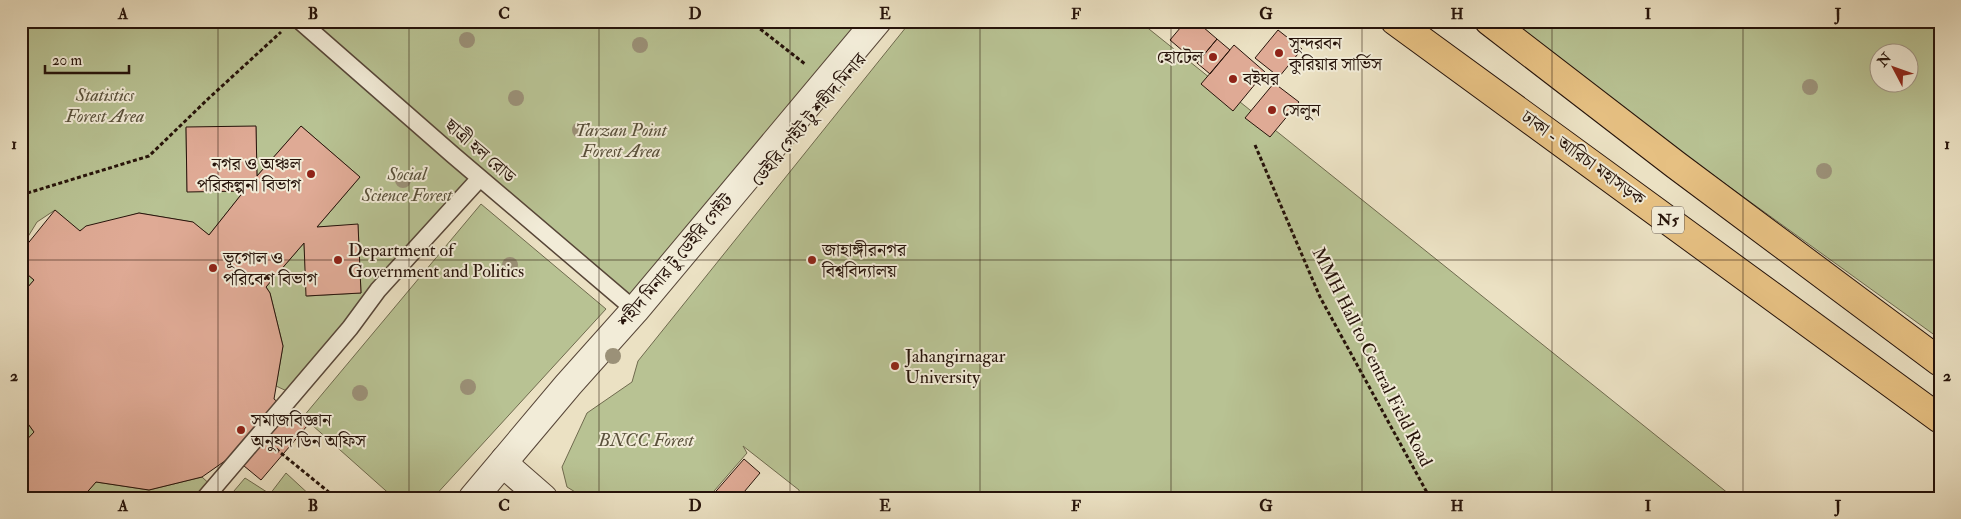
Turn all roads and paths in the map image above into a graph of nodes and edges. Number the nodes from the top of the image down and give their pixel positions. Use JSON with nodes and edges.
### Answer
{"nodes":[{"id":1,"x":300,"y":21,"type":"edge"},
{"id":2,"x":750,"y":21,"type":"edge"},
{"id":3,"x":876,"y":21,"type":"edge"},
{"id":4,"x":892,"y":21,"type":"edge"},
{"id":5,"x":1396,"y":21,"type":"edge"},
{"id":6,"x":1489,"y":21,"type":"edge"},
{"id":7,"x":281,"y":31,"type":"dead end"},
{"id":8,"x":827,"y":81,"type":"junction"},
{"id":9,"x":1255,"y":145,"type":"dead end"},
{"id":10,"x":480,"y":178,"type":"junction"},
{"id":11,"x":21,"y":195,"type":"edge"},
{"id":12,"x":640,"y":314,"type":"junction"},
{"id":13,"x":1940,"y":362,"type":"edge"},
{"id":14,"x":1940,"y":419,"type":"edge"},
{"id":15,"x":258,"y":435,"type":"junction"},
{"id":16,"x":509,"y":465,"type":"junction"},
{"id":17,"x":206,"y":498,"type":"edge"},
{"id":18,"x":336,"y":498,"type":"edge"},
{"id":19,"x":473,"y":498,"type":"edge"},
{"id":20,"x":489,"y":498,"type":"edge"},
{"id":21,"x":543,"y":498,"type":"edge"},
{"id":22,"x":1430,"y":498,"type":"edge"}],
"edges":[{"from":1,"to":10,"type":"lane","name":"ছাত্রী হল রোড"},
{"from":2,"to":8,"type":"path"},
{"from":3,"to":8,"type":"street","name":"শহীদ মিনার টু ডেইরি গেইট"},
{"from":4,"to":12,"type":"street","name":"ডেইরি গেইট টু শহীদ মিনার"},
{"from":5,"to":14,"type":"highway","name":"ঢাকা - আরিচা মহাসড়ক","number":"N5"},
{"from":6,"to":13,"type":"highway"},
{"from":7,"to":11,"type":"path"},
{"from":8,"to":12,"type":"street","name":"শহীদ মিনার টু ডেইরি গেইট"},
{"from":9,"to":22,"type":"path","name":"MMH Hall to Central Field Road"},
{"from":10,"to":12,"type":"lane","name":"ছাত্রী হল রোড"},
{"from":10,"to":15,"type":"lane"},
{"from":12,"to":16,"type":"street","name":"ডেইরি গেইট টু শহীদ মিনার"},
{"from":15,"to":17,"type":"lane"},
{"from":15,"to":18,"type":"path"},
{"from":16,"to":19,"type":"street"},
{"from":16,"to":20,"type":"street"},
{"from":16,"to":21,"type":"street"}]}
